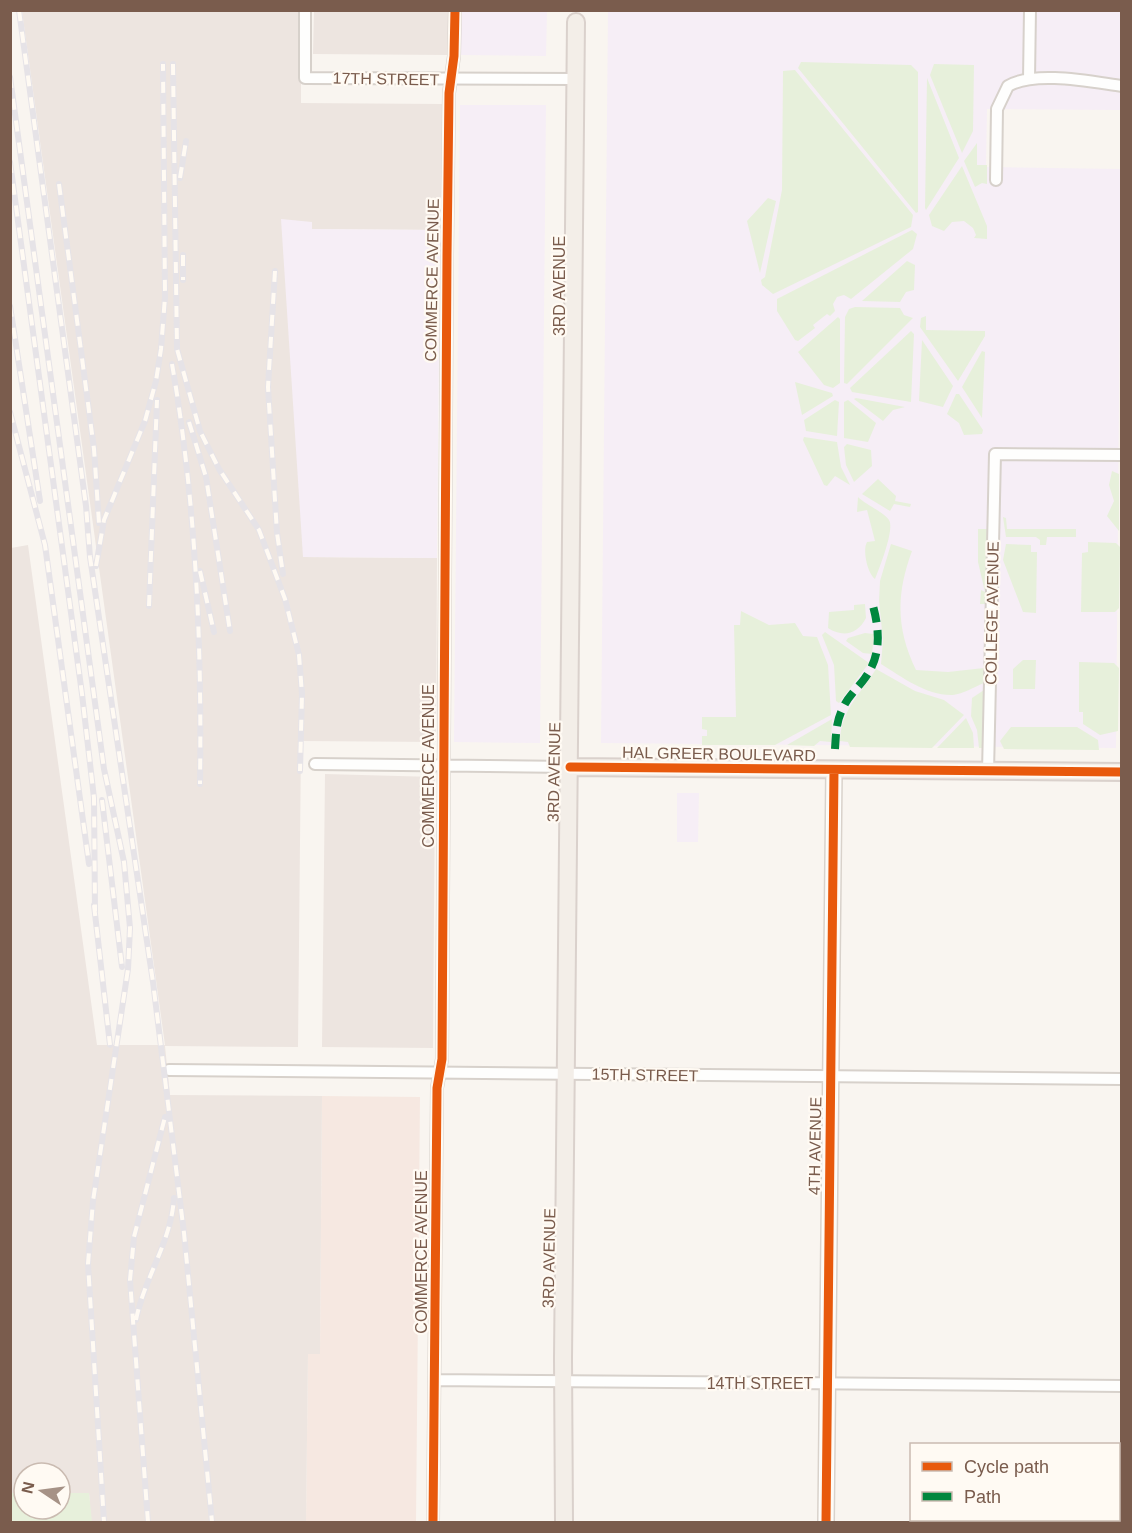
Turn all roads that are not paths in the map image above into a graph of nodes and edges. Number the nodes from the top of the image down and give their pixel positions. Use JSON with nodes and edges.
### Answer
{"nodes":[{"id":1,"x":305,"y":10,"type":"edge"},
{"id":2,"x":455,"y":10,"type":"edge"},
{"id":3,"x":1030,"y":10,"type":"edge"},
{"id":4,"x":576,"y":22,"type":"dead end"},
{"id":5,"x":576,"y":79,"type":"junction"},
{"id":6,"x":1029,"y":79,"type":"junction"},
{"id":7,"x":452,"y":80,"type":"junction"},
{"id":8,"x":1122,"y":86,"type":"edge"},
{"id":9,"x":996,"y":180,"type":"dead end"},
{"id":10,"x":1122,"y":455,"type":"edge"},
{"id":11,"x":315,"y":764,"type":"dead end"},
{"id":12,"x":444,"y":767,"type":"junction"},
{"id":13,"x":570,"y":767,"type":"junction"},
{"id":14,"x":834,"y":770,"type":"junction"},
{"id":15,"x":988,"y":772,"type":"junction"},
{"id":16,"x":1122,"y":772,"type":"edge"},
{"id":17,"x":169,"y":1070,"type":"dead end"},
{"id":18,"x":439,"y":1074,"type":"junction"},
{"id":19,"x":566,"y":1075,"type":"junction"},
{"id":20,"x":830,"y":1077,"type":"junction"},
{"id":21,"x":1122,"y":1079,"type":"edge"},
{"id":22,"x":435,"y":1380,"type":"junction"},
{"id":23,"x":564,"y":1381,"type":"junction"},
{"id":24,"x":827,"y":1383,"type":"junction"},
{"id":25,"x":1122,"y":1386,"type":"edge"},
{"id":26,"x":433,"y":1522,"type":"edge"},
{"id":27,"x":564,"y":1522,"type":"edge"},
{"id":28,"x":826,"y":1522,"type":"edge"}],
"edges":[{"from":1,"to":7,"type":"street","name":"17TH STREET"},
{"from":2,"to":7,"type":"street","name":"COMMERCE AVENUE"},
{"from":3,"to":6,"type":"street"},
{"from":4,"to":5,"type":"main road","name":"3RD AVENUE"},
{"from":5,"to":7,"type":"street","name":"17TH STREET"},
{"from":5,"to":13,"type":"main road","name":"3RD AVENUE"},
{"from":6,"to":8,"type":"street"},
{"from":6,"to":9,"type":"street"},
{"from":7,"to":12,"type":"street","name":"COMMERCE AVENUE"},
{"from":10,"to":15,"type":"street","name":"COLLEGE AVENUE"},
{"from":11,"to":12,"type":"street","name":"HAL GREER BOULEVARD"},
{"from":12,"to":13,"type":"street","name":"HAL GREER BOULEVARD"},
{"from":12,"to":18,"type":"street","name":"COMMERCE AVENUE"},
{"from":13,"to":14,"type":"main road","name":"HAL GREER BOULEVARD"},
{"from":13,"to":19,"type":"main road","name":"3RD AVENUE"},
{"from":14,"to":15,"type":"main road","name":"HAL GREER BOULEVARD"},
{"from":14,"to":20,"type":"street","name":"4TH AVENUE"},
{"from":15,"to":16,"type":"main road","name":"HAL GREER BOULEVARD"},
{"from":17,"to":18,"type":"street","name":"15TH STREET"},
{"from":18,"to":19,"type":"street","name":"15TH STREET"},
{"from":18,"to":22,"type":"street","name":"COMMERCE AVENUE"},
{"from":19,"to":20,"type":"street","name":"15TH STREET"},
{"from":19,"to":23,"type":"main road","name":"3RD AVENUE"},
{"from":20,"to":21,"type":"street","name":"15TH STREET"},
{"from":20,"to":24,"type":"street","name":"4TH AVENUE"},
{"from":22,"to":23,"type":"street","name":"14TH STREET"},
{"from":22,"to":26,"type":"street","name":"COMMERCE AVENUE"},
{"from":23,"to":24,"type":"street","name":"14TH STREET"},
{"from":23,"to":27,"type":"main road","name":"3RD AVENUE"},
{"from":24,"to":25,"type":"street","name":"14TH STREET"},
{"from":24,"to":28,"type":"street","name":"4TH AVENUE"}]}
